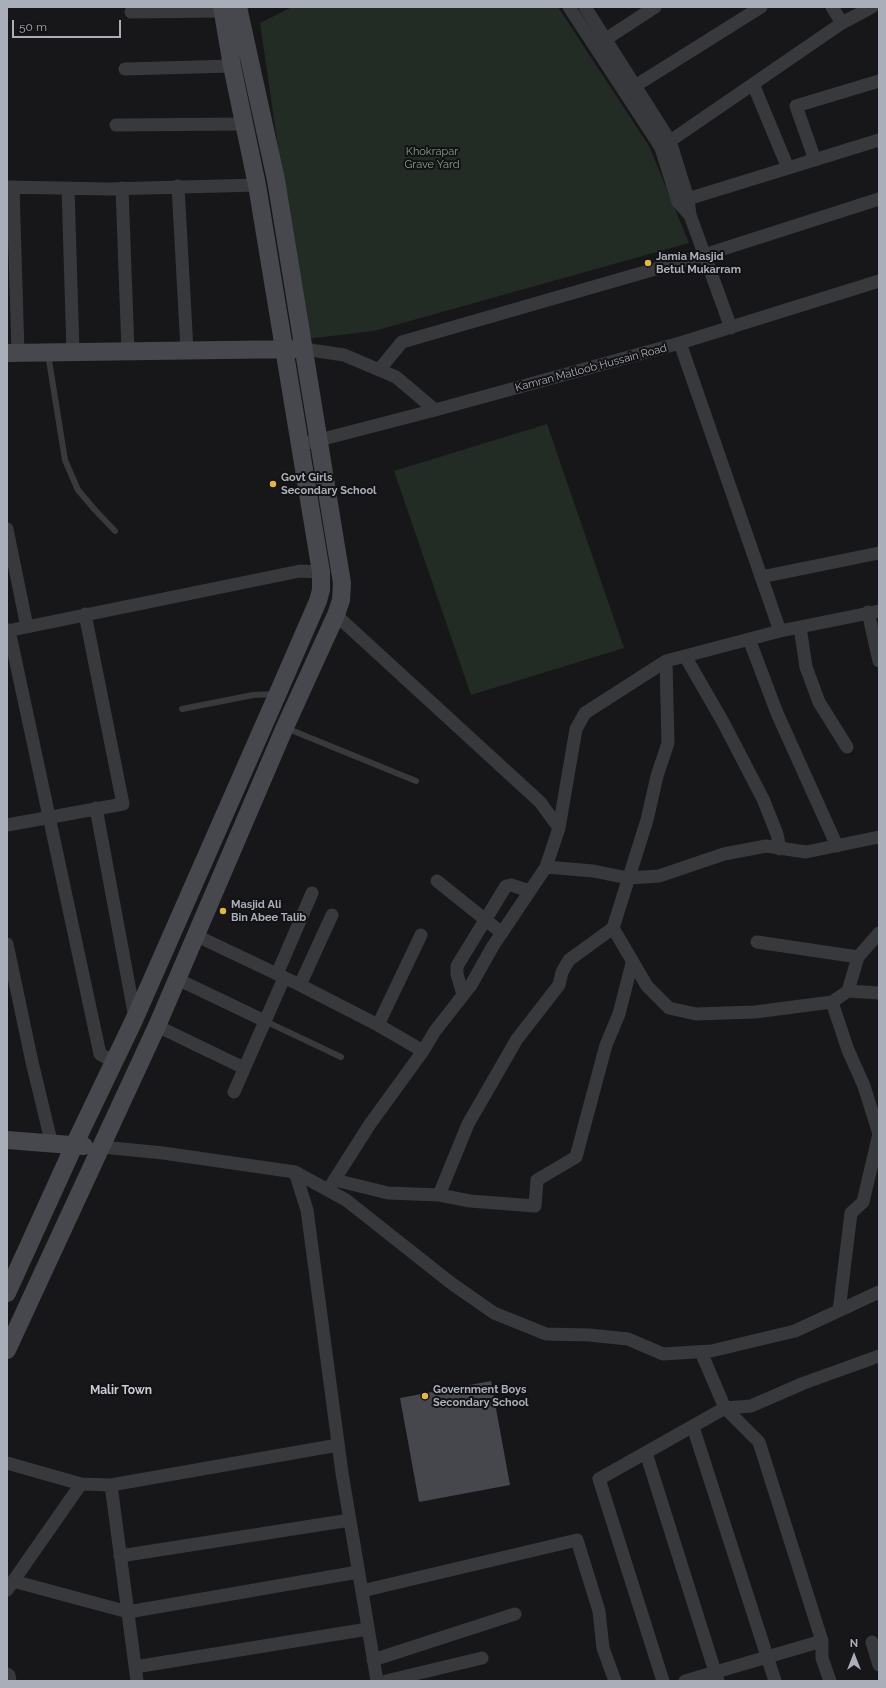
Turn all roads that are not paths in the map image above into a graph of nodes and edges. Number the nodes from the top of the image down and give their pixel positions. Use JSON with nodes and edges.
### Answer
{"nodes":[{"id":1,"x":568,"y":7,"type":"edge"},
{"id":2,"x":586,"y":7,"type":"edge"},
{"id":3,"x":655,"y":7,"type":"edge"},
{"id":4,"x":761,"y":7,"type":"edge"},
{"id":5,"x":832,"y":7,"type":"edge"},
{"id":6,"x":872,"y":7,"type":"edge"},
{"id":7,"x":228,"y":8,"type":"edge"},
{"id":8,"x":131,"y":12,"type":"dead end"},
{"id":9,"x":842,"y":23,"type":"junction"},
{"id":10,"x":606,"y":39,"type":"junction"},
{"id":11,"x":232,"y":66,"type":"junction"},
{"id":12,"x":125,"y":69,"type":"dead end"},
{"id":13,"x":879,"y":81,"type":"edge"},
{"id":14,"x":753,"y":84,"type":"junction"},
{"id":15,"x":635,"y":86,"type":"junction"},
{"id":16,"x":244,"y":124,"type":"junction"},
{"id":17,"x":116,"y":125,"type":"dead end"},
{"id":18,"x":879,"y":140,"type":"edge"},
{"id":19,"x":670,"y":141,"type":"junction"},
{"id":20,"x":815,"y":160,"type":"junction"},
{"id":21,"x":788,"y":168,"type":"junction"},
{"id":22,"x":257,"y":185,"type":"junction"},
{"id":23,"x":178,"y":186,"type":"junction"},
{"id":24,"x":10,"y":187,"type":"edge"},
{"id":25,"x":68,"y":188,"type":"junction"},
{"id":26,"x":122,"y":188,"type":"junction"},
{"id":27,"x":879,"y":199,"type":"edge"},
{"id":28,"x":683,"y":201,"type":"junction"},
{"id":29,"x":704,"y":255,"type":"junction"},
{"id":30,"x":879,"y":281,"type":"edge"},
{"id":31,"x":730,"y":328,"type":"junction"},
{"id":32,"x":680,"y":343,"type":"junction"},
{"id":33,"x":304,"y":349,"type":"junction"},
{"id":34,"x":187,"y":350,"type":"junction"},
{"id":35,"x":284,"y":350,"type":"junction"},
{"id":36,"x":128,"y":351,"type":"junction"},
{"id":37,"x":47,"y":352,"type":"junction"},
{"id":38,"x":73,"y":352,"type":"junction"},
{"id":39,"x":12,"y":353,"type":"edge"},
{"id":40,"x":379,"y":370,"type":"junction"},
{"id":41,"x":435,"y":410,"type":"junction"},
{"id":42,"x":319,"y":440,"type":"junction"},
{"id":43,"x":300,"y":445,"type":"junction"},
{"id":44,"x":7,"y":529,"type":"edge"},
{"id":45,"x":115,"y":531,"type":"dead end"},
{"id":46,"x":879,"y":553,"type":"edge"},
{"id":47,"x":321,"y":572,"type":"junction"},
{"id":48,"x":761,"y":577,"type":"junction"},
{"id":49,"x":873,"y":611,"type":"edge"},
{"id":50,"x":85,"y":614,"type":"junction"},
{"id":51,"x":336,"y":615,"type":"junction"},
{"id":52,"x":27,"y":626,"type":"junction"},
{"id":53,"x":800,"y":626,"type":"junction"},
{"id":54,"x":8,"y":631,"type":"edge"},
{"id":55,"x":780,"y":631,"type":"junction"},
{"id":56,"x":749,"y":639,"type":"junction"},
{"id":57,"x":685,"y":656,"type":"junction"},
{"id":58,"x":666,"y":661,"type":"junction"},
{"id":59,"x":879,"y":662,"type":"edge"},
{"id":60,"x":278,"y":693,"type":"junction"},
{"id":61,"x":182,"y":709,"type":"dead end"},
{"id":62,"x":285,"y":727,"type":"junction"},
{"id":63,"x":847,"y":747,"type":"dead end"},
{"id":64,"x":242,"y":774,"type":"junction"},
{"id":65,"x":262,"y":781,"type":"junction"},
{"id":66,"x":416,"y":781,"type":"dead end"},
{"id":67,"x":96,"y":808,"type":"junction"},
{"id":68,"x":49,"y":817,"type":"junction"},
{"id":69,"x":7,"y":825,"type":"edge"},
{"id":70,"x":559,"y":828,"type":"junction"},
{"id":71,"x":879,"y":837,"type":"edge"},
{"id":72,"x":837,"y":846,"type":"junction"},
{"id":73,"x":780,"y":849,"type":"junction"},
{"id":74,"x":546,"y":867,"type":"junction"},
{"id":75,"x":628,"y":878,"type":"junction"},
{"id":76,"x":436,"y":881,"type":"dead end"},
{"id":77,"x":530,"y":891,"type":"junction"},
{"id":78,"x":312,"y":892,"type":"dead end"},
{"id":79,"x":332,"y":916,"type":"dead end"},
{"id":80,"x":485,"y":920,"type":"junction"},
{"id":81,"x":613,"y":928,"type":"junction"},
{"id":82,"x":502,"y":933,"type":"junction"},
{"id":83,"x":879,"y":933,"type":"edge"},
{"id":84,"x":421,"y":935,"type":"dead end"},
{"id":85,"x":196,"y":936,"type":"junction"},
{"id":86,"x":757,"y":942,"type":"dead end"},
{"id":87,"x":7,"y":944,"type":"edge"},
{"id":88,"x":858,"y":957,"type":"junction"},
{"id":89,"x":632,"y":963,"type":"junction"},
{"id":90,"x":280,"y":976,"type":"junction"},
{"id":91,"x":177,"y":979,"type":"junction"},
{"id":92,"x":300,"y":985,"type":"junction"},
{"id":93,"x":848,"y":991,"type":"junction"},
{"id":94,"x":879,"y":993,"type":"edge"},
{"id":95,"x":463,"y":995,"type":"junction"},
{"id":96,"x":832,"y":1002,"type":"junction"},
{"id":97,"x":135,"y":1018,"type":"junction"},
{"id":98,"x":265,"y":1021,"type":"junction"},
{"id":99,"x":378,"y":1025,"type":"junction"},
{"id":100,"x":157,"y":1026,"type":"junction"},
{"id":101,"x":423,"y":1051,"type":"junction"},
{"id":102,"x":341,"y":1057,"type":"dead end"},
{"id":103,"x":114,"y":1062,"type":"junction"},
{"id":104,"x":244,"y":1068,"type":"junction"},
{"id":105,"x":234,"y":1092,"type":"dead end"},
{"id":106,"x":879,"y":1134,"type":"edge"},
{"id":107,"x":7,"y":1140,"type":"edge"},
{"id":108,"x":52,"y":1145,"type":"junction"},
{"id":109,"x":74,"y":1146,"type":"junction"},
{"id":110,"x":102,"y":1147,"type":"junction"},
{"id":111,"x":295,"y":1172,"type":"junction"},
{"id":112,"x":332,"y":1185,"type":"junction"},
{"id":113,"x":439,"y":1195,"type":"junction"},
{"id":114,"x":879,"y":1292,"type":"edge"},
{"id":115,"x":7,"y":1293,"type":"edge"},
{"id":116,"x":839,"y":1311,"type":"junction"},
{"id":117,"x":7,"y":1350,"type":"edge"},
{"id":118,"x":700,"y":1352,"type":"junction"},
{"id":119,"x":879,"y":1356,"type":"edge"},
{"id":120,"x":725,"y":1408,"type":"junction"},
{"id":121,"x":693,"y":1426,"type":"junction"},
{"id":122,"x":338,"y":1445,"type":"junction"},
{"id":123,"x":646,"y":1453,"type":"junction"},
{"id":124,"x":7,"y":1463,"type":"edge"},
{"id":125,"x":81,"y":1484,"type":"junction"},
{"id":126,"x":111,"y":1485,"type":"junction"},
{"id":127,"x":350,"y":1520,"type":"junction"},
{"id":128,"x":120,"y":1556,"type":"junction"},
{"id":129,"x":358,"y":1572,"type":"junction"},
{"id":130,"x":10,"y":1586,"type":"edge"},
{"id":131,"x":362,"y":1591,"type":"junction"},
{"id":132,"x":128,"y":1612,"type":"junction"},
{"id":133,"x":515,"y":1614,"type":"dead end"},
{"id":134,"x":368,"y":1629,"type":"junction"},
{"id":135,"x":822,"y":1641,"type":"junction"},
{"id":136,"x":872,"y":1642,"type":"dead end"},
{"id":137,"x":768,"y":1657,"type":"junction"},
{"id":138,"x":482,"y":1658,"type":"dead end"},
{"id":139,"x":374,"y":1660,"type":"junction"},
{"id":140,"x":879,"y":1665,"type":"edge"},
{"id":141,"x":136,"y":1667,"type":"junction"},
{"id":142,"x":7,"y":1674,"type":"edge"},
{"id":143,"x":717,"y":1676,"type":"edge"},
{"id":144,"x":10,"y":1681,"type":"edge"},
{"id":145,"x":138,"y":1681,"type":"edge"},
{"id":146,"x":377,"y":1681,"type":"edge"},
{"id":147,"x":386,"y":1681,"type":"edge"},
{"id":148,"x":615,"y":1681,"type":"edge"},
{"id":149,"x":663,"y":1681,"type":"edge"},
{"id":150,"x":685,"y":1681,"type":"edge"},
{"id":151,"x":775,"y":1681,"type":"edge"},
{"id":152,"x":830,"y":1681,"type":"edge"}],
"edges":[{"from":1,"to":28,"type":"street"},
{"from":2,"to":10,"type":"street"},
{"from":3,"to":10,"type":"street"},
{"from":4,"to":15,"type":"street"},
{"from":5,"to":9,"type":"street"},
{"from":6,"to":9,"type":"street"},
{"from":7,"to":8,"type":"street"},
{"from":7,"to":11,"type":"main road"},
{"from":7,"to":33,"type":"main road"},
{"from":9,"to":14,"type":"street"},
{"from":10,"to":15,"type":"street"},
{"from":11,"to":12,"type":"street"},
{"from":11,"to":16,"type":"main road"},
{"from":13,"to":20,"type":"street"},
{"from":14,"to":19,"type":"street"},
{"from":14,"to":21,"type":"street"},
{"from":15,"to":19,"type":"street"},
{"from":16,"to":17,"type":"street"},
{"from":16,"to":22,"type":"main road"},
{"from":18,"to":20,"type":"street"},
{"from":19,"to":28,"type":"street"},
{"from":20,"to":21,"type":"street"},
{"from":21,"to":28,"type":"street"},
{"from":22,"to":23,"type":"street"},
{"from":22,"to":35,"type":"main road"},
{"from":23,"to":26,"type":"street"},
{"from":23,"to":34,"type":"street"},
{"from":24,"to":25,"type":"street"},
{"from":24,"to":39,"type":"street"},
{"from":25,"to":26,"type":"street"},
{"from":25,"to":38,"type":"street"},
{"from":26,"to":36,"type":"street"},
{"from":27,"to":29,"type":"street"},
{"from":28,"to":29,"type":"street"},
{"from":29,"to":31,"type":"street"},
{"from":29,"to":40,"type":"street"},
{"from":30,"to":31,"type":"street","name":"Kamran Matloob Hussain Road"},
{"from":31,"to":32,"type":"street","name":"Kamran Matloob Hussain Road"},
{"from":32,"to":41,"type":"street","name":"Kamran Matloob Hussain Road"},
{"from":32,"to":48,"type":"street"},
{"from":33,"to":35,"type":"main road"},
{"from":33,"to":40,"type":"street"},
{"from":33,"to":42,"type":"main road"},
{"from":34,"to":35,"type":"main road"},
{"from":34,"to":36,"type":"main road"},
{"from":35,"to":43,"type":"main road"},
{"from":36,"to":38,"type":"main road"},
{"from":37,"to":38,"type":"main road"},
{"from":37,"to":39,"type":"main road"},
{"from":37,"to":45,"type":"lane"},
{"from":40,"to":41,"type":"street"},
{"from":41,"to":42,"type":"street","name":"Kamran Matloob Hussain Road"},
{"from":42,"to":43,"type":"street","name":"Kamran Matloob Hussain Road"},
{"from":42,"to":51,"type":"main road"},
{"from":43,"to":47,"type":"main road"},
{"from":44,"to":52,"type":"street"},
{"from":46,"to":48,"type":"street"},
{"from":47,"to":50,"type":"street"},
{"from":47,"to":60,"type":"main road"},
{"from":48,"to":55,"type":"street"},
{"from":49,"to":53,"type":"street"},
{"from":49,"to":59,"type":"street"},
{"from":50,"to":52,"type":"street"},
{"from":50,"to":67,"type":"street"},
{"from":51,"to":62,"type":"main road"},
{"from":51,"to":70,"type":"street"},
{"from":52,"to":54,"type":"street"},
{"from":53,"to":55,"type":"street"},
{"from":53,"to":63,"type":"street"},
{"from":54,"to":68,"type":"street"},
{"from":55,"to":56,"type":"street"},
{"from":56,"to":57,"type":"street"},
{"from":56,"to":72,"type":"street"},
{"from":57,"to":58,"type":"street"},
{"from":57,"to":73,"type":"street"},
{"from":58,"to":70,"type":"street"},
{"from":58,"to":75,"type":"street"},
{"from":60,"to":61,"type":"lane"},
{"from":60,"to":64,"type":"main road"},
{"from":62,"to":65,"type":"main road"},
{"from":62,"to":66,"type":"lane"},
{"from":64,"to":65,"type":"main road"},
{"from":64,"to":97,"type":"main road"},
{"from":65,"to":85,"type":"main road"},
{"from":67,"to":68,"type":"street"},
{"from":67,"to":97,"type":"street"},
{"from":68,"to":69,"type":"street"},
{"from":68,"to":103,"type":"street"},
{"from":70,"to":74,"type":"street"},
{"from":71,"to":72,"type":"street"},
{"from":72,"to":73,"type":"street"},
{"from":73,"to":75,"type":"street"},
{"from":74,"to":75,"type":"street"},
{"from":74,"to":77,"type":"street"},
{"from":75,"to":81,"type":"street"},
{"from":76,"to":80,"type":"street"},
{"from":77,"to":80,"type":"street"},
{"from":77,"to":82,"type":"street"},
{"from":78,"to":90,"type":"street"},
{"from":79,"to":92,"type":"street"},
{"from":80,"to":82,"type":"street"},
{"from":80,"to":95,"type":"street"},
{"from":81,"to":89,"type":"street"},
{"from":81,"to":113,"type":"street"},
{"from":82,"to":95,"type":"street"},
{"from":83,"to":88,"type":"street"},
{"from":84,"to":99,"type":"street"},
{"from":85,"to":90,"type":"street"},
{"from":85,"to":91,"type":"main road"},
{"from":86,"to":88,"type":"street"},
{"from":87,"to":108,"type":"street"},
{"from":88,"to":93,"type":"street"},
{"from":89,"to":96,"type":"street"},
{"from":89,"to":113,"type":"street"},
{"from":90,"to":92,"type":"street"},
{"from":90,"to":98,"type":"street"},
{"from":91,"to":98,"type":"street"},
{"from":91,"to":100,"type":"main road"},
{"from":92,"to":99,"type":"street"},
{"from":93,"to":94,"type":"street"},
{"from":93,"to":96,"type":"street"},
{"from":95,"to":101,"type":"street"},
{"from":96,"to":106,"type":"street"},
{"from":97,"to":103,"type":"main road"},
{"from":98,"to":102,"type":"lane"},
{"from":98,"to":104,"type":"street"},
{"from":99,"to":101,"type":"street"},
{"from":100,"to":104,"type":"street"},
{"from":100,"to":110,"type":"main road"},
{"from":101,"to":112,"type":"street"},
{"from":103,"to":109,"type":"main road"},
{"from":104,"to":105,"type":"street"},
{"from":106,"to":116,"type":"street"},
{"from":107,"to":108,"type":"main road"},
{"from":108,"to":109,"type":"main road"},
{"from":109,"to":110,"type":"main road"},
{"from":109,"to":115,"type":"main road"},
{"from":110,"to":111,"type":"street"},
{"from":110,"to":117,"type":"main road"},
{"from":111,"to":112,"type":"street"},
{"from":111,"to":122,"type":"street"},
{"from":112,"to":113,"type":"street"},
{"from":112,"to":118,"type":"street"},
{"from":114,"to":116,"type":"street"},
{"from":116,"to":118,"type":"street"},
{"from":118,"to":120,"type":"street"},
{"from":119,"to":120,"type":"street"},
{"from":120,"to":121,"type":"street"},
{"from":120,"to":135,"type":"street"},
{"from":121,"to":123,"type":"street"},
{"from":121,"to":137,"type":"street"},
{"from":122,"to":126,"type":"street"},
{"from":122,"to":127,"type":"street"},
{"from":123,"to":143,"type":"street"},
{"from":123,"to":149,"type":"street"},
{"from":124,"to":125,"type":"street"},
{"from":125,"to":126,"type":"street"},
{"from":125,"to":130,"type":"street"},
{"from":126,"to":128,"type":"street"},
{"from":127,"to":128,"type":"street"},
{"from":127,"to":129,"type":"street"},
{"from":128,"to":132,"type":"street"},
{"from":129,"to":131,"type":"street"},
{"from":129,"to":132,"type":"street"},
{"from":130,"to":132,"type":"street"},
{"from":131,"to":134,"type":"street"},
{"from":131,"to":148,"type":"street"},
{"from":132,"to":141,"type":"street"},
{"from":133,"to":139,"type":"street"},
{"from":134,"to":139,"type":"street"},
{"from":134,"to":141,"type":"street"},
{"from":135,"to":137,"type":"street"},
{"from":135,"to":152,"type":"street"},
{"from":136,"to":140,"type":"street"},
{"from":137,"to":143,"type":"street"},
{"from":137,"to":151,"type":"street"},
{"from":138,"to":147,"type":"street"},
{"from":139,"to":146,"type":"street"},
{"from":141,"to":145,"type":"street"},
{"from":142,"to":144,"type":"street"},
{"from":143,"to":150,"type":"street"}]}
